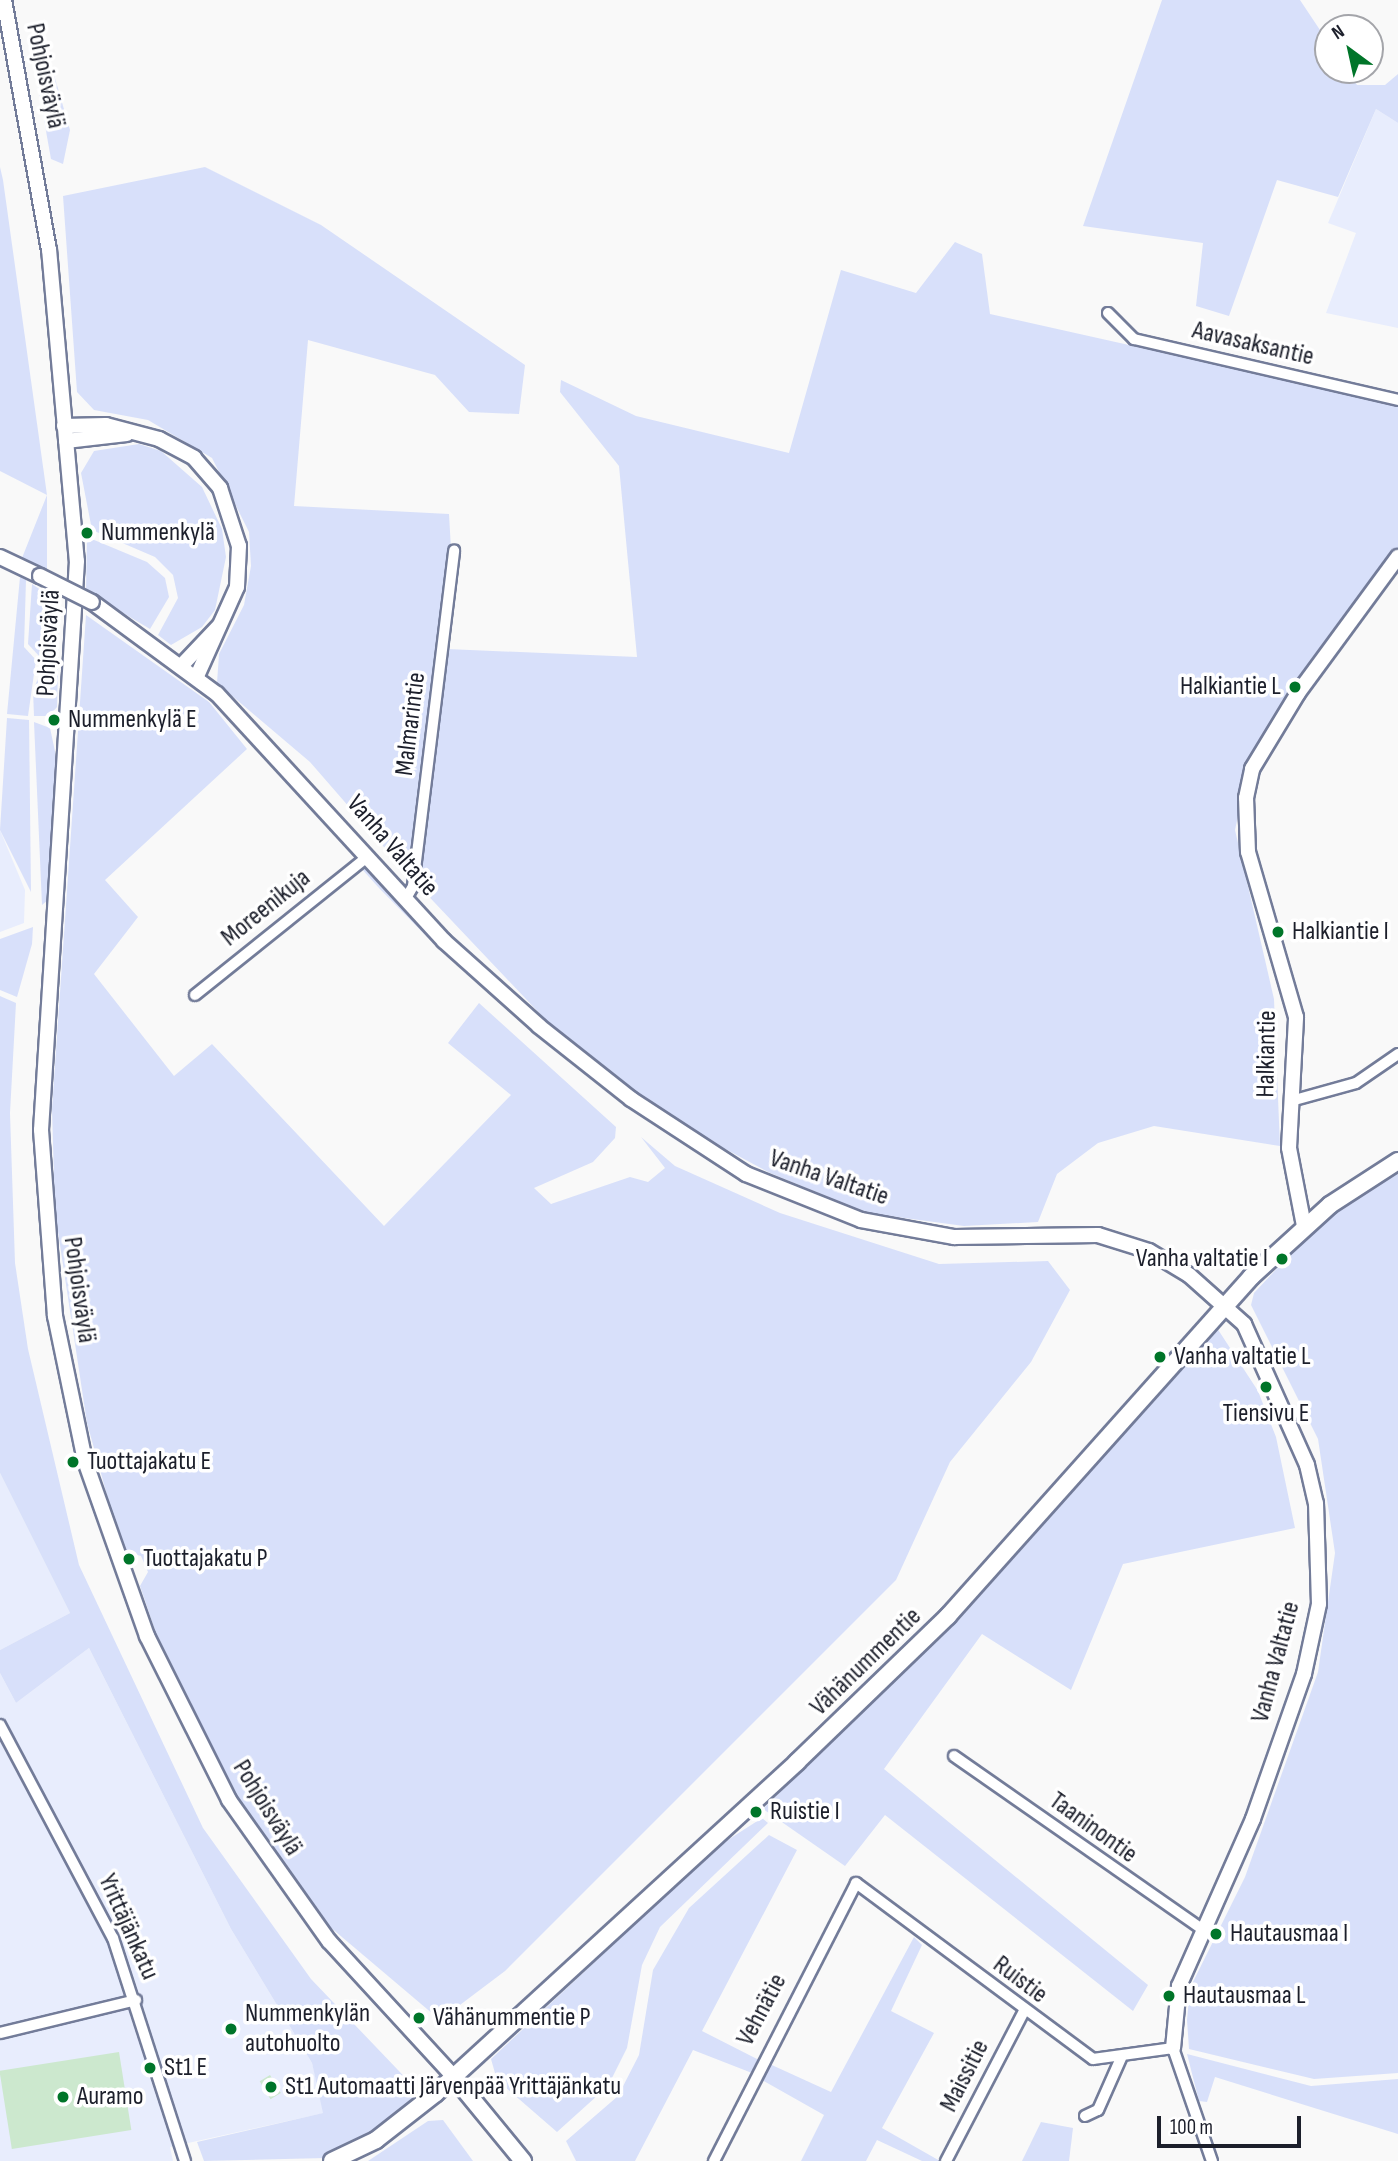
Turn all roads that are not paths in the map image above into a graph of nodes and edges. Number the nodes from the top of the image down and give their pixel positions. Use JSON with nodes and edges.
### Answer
{"nodes":[{"id":1,"x":4,"y":0,"type":"edge"},
{"id":2,"x":1108,"y":313,"type":"dead end"},
{"id":3,"x":1398,"y":400,"type":"edge"},
{"id":4,"x":64,"y":426,"type":"junction"},
{"id":5,"x":147,"y":435,"type":"junction"},
{"id":6,"x":66,"y":441,"type":"junction"},
{"id":7,"x":454,"y":550,"type":"dead end"},
{"id":8,"x":1398,"y":557,"type":"edge"},
{"id":9,"x":0,"y":558,"type":"edge"},
{"id":10,"x":231,"y":608,"type":"junction"},
{"id":11,"x":182,"y":665,"type":"junction"},
{"id":12,"x":197,"y":676,"type":"junction"},
{"id":13,"x":367,"y":858,"type":"junction"},
{"id":14,"x":405,"y":900,"type":"junction"},
{"id":15,"x":195,"y":995,"type":"dead end"},
{"id":16,"x":1398,"y":1054,"type":"edge"},
{"id":17,"x":1291,"y":1101,"type":"junction"},
{"id":18,"x":1398,"y":1161,"type":"edge"},
{"id":19,"x":1304,"y":1226,"type":"junction"},
{"id":20,"x":1226,"y":1304,"type":"junction"},
{"id":21,"x":0,"y":1726,"type":"edge"},
{"id":22,"x":954,"y":1756,"type":"dead end"},
{"id":23,"x":856,"y":1883,"type":"joint"},
{"id":24,"x":1208,"y":1933,"type":"junction"},
{"id":25,"x":136,"y":2000,"type":"junction"},
{"id":26,"x":1024,"y":2011,"type":"junction"},
{"id":27,"x":0,"y":2033,"type":"edge"},
{"id":28,"x":1173,"y":2048,"type":"junction"},
{"id":29,"x":1121,"y":2058,"type":"junction"},
{"id":30,"x":454,"y":2077,"type":"junction"},
{"id":31,"x":1085,"y":2116,"type":"dead end"},
{"id":32,"x":185,"y":2161,"type":"edge"},
{"id":33,"x":332,"y":2161,"type":"edge"},
{"id":34,"x":523,"y":2161,"type":"edge"},
{"id":35,"x":714,"y":2161,"type":"edge"},
{"id":36,"x":946,"y":2161,"type":"edge"},
{"id":37,"x":1212,"y":2161,"type":"edge"}],
"edges":[{"from":1,"to":4,"type":"street","name":"Pohjoisväylä"},
{"from":2,"to":3,"type":"street","name":"Aavasaksantie"},
{"from":4,"to":5,"type":"street"},
{"from":4,"to":6,"type":"street","name":"Pohjoisväylä"},
{"from":5,"to":6,"type":"street"},
{"from":5,"to":10,"type":"street"},
{"from":6,"to":30,"type":"street","name":"Pohjoisväylä"},
{"from":7,"to":14,"type":"street","name":"Malmarintie"},
{"from":8,"to":17,"type":"street","name":"Halkiantie"},
{"from":9,"to":11,"type":"street","name":"Vanha Valtatie","bridge":true},
{"from":10,"to":11,"type":"street"},
{"from":10,"to":12,"type":"street"},
{"from":11,"to":12,"type":"street","name":"Vanha Valtatie"},
{"from":12,"to":13,"type":"street","name":"Vanha Valtatie"},
{"from":13,"to":14,"type":"street","name":"Vanha Valtatie"},
{"from":13,"to":15,"type":"street","name":"Moreenikuja"},
{"from":14,"to":20,"type":"street","name":"Vanha Valtatie"},
{"from":16,"to":17,"type":"street"},
{"from":17,"to":19,"type":"street","name":"Halkiantie"},
{"from":18,"to":19,"type":"main road","name":"Vähänummentie"},
{"from":19,"to":20,"type":"main road","name":"Vähänummentie"},
{"from":20,"to":24,"type":"street","name":"Vanha Valtatie"},
{"from":20,"to":30,"type":"main road","name":"Vähänummentie"},
{"from":21,"to":25,"type":"street","name":"Yrittäjänkatu"},
{"from":22,"to":24,"type":"street","name":"Taaninontie"},
{"from":23,"to":26,"type":"street","name":"Ruistie"},
{"from":23,"to":35,"type":"street","name":"Vehnätie"},
{"from":24,"to":28,"type":"street","name":"Vanha Valtatie"},
{"from":25,"to":27,"type":"street"},
{"from":25,"to":32,"type":"street","name":"Yrittäjänkatu"},
{"from":26,"to":29,"type":"street","name":"Ruistie"},
{"from":26,"to":36,"type":"street","name":"Maissitie"},
{"from":28,"to":29,"type":"street","name":"Ruistie"},
{"from":28,"to":37,"type":"street"},
{"from":29,"to":31,"type":"street"},
{"from":30,"to":33,"type":"main road","name":"Vähänummentie"},
{"from":30,"to":34,"type":"main road","name":"Pohjoisväylä"}]}
